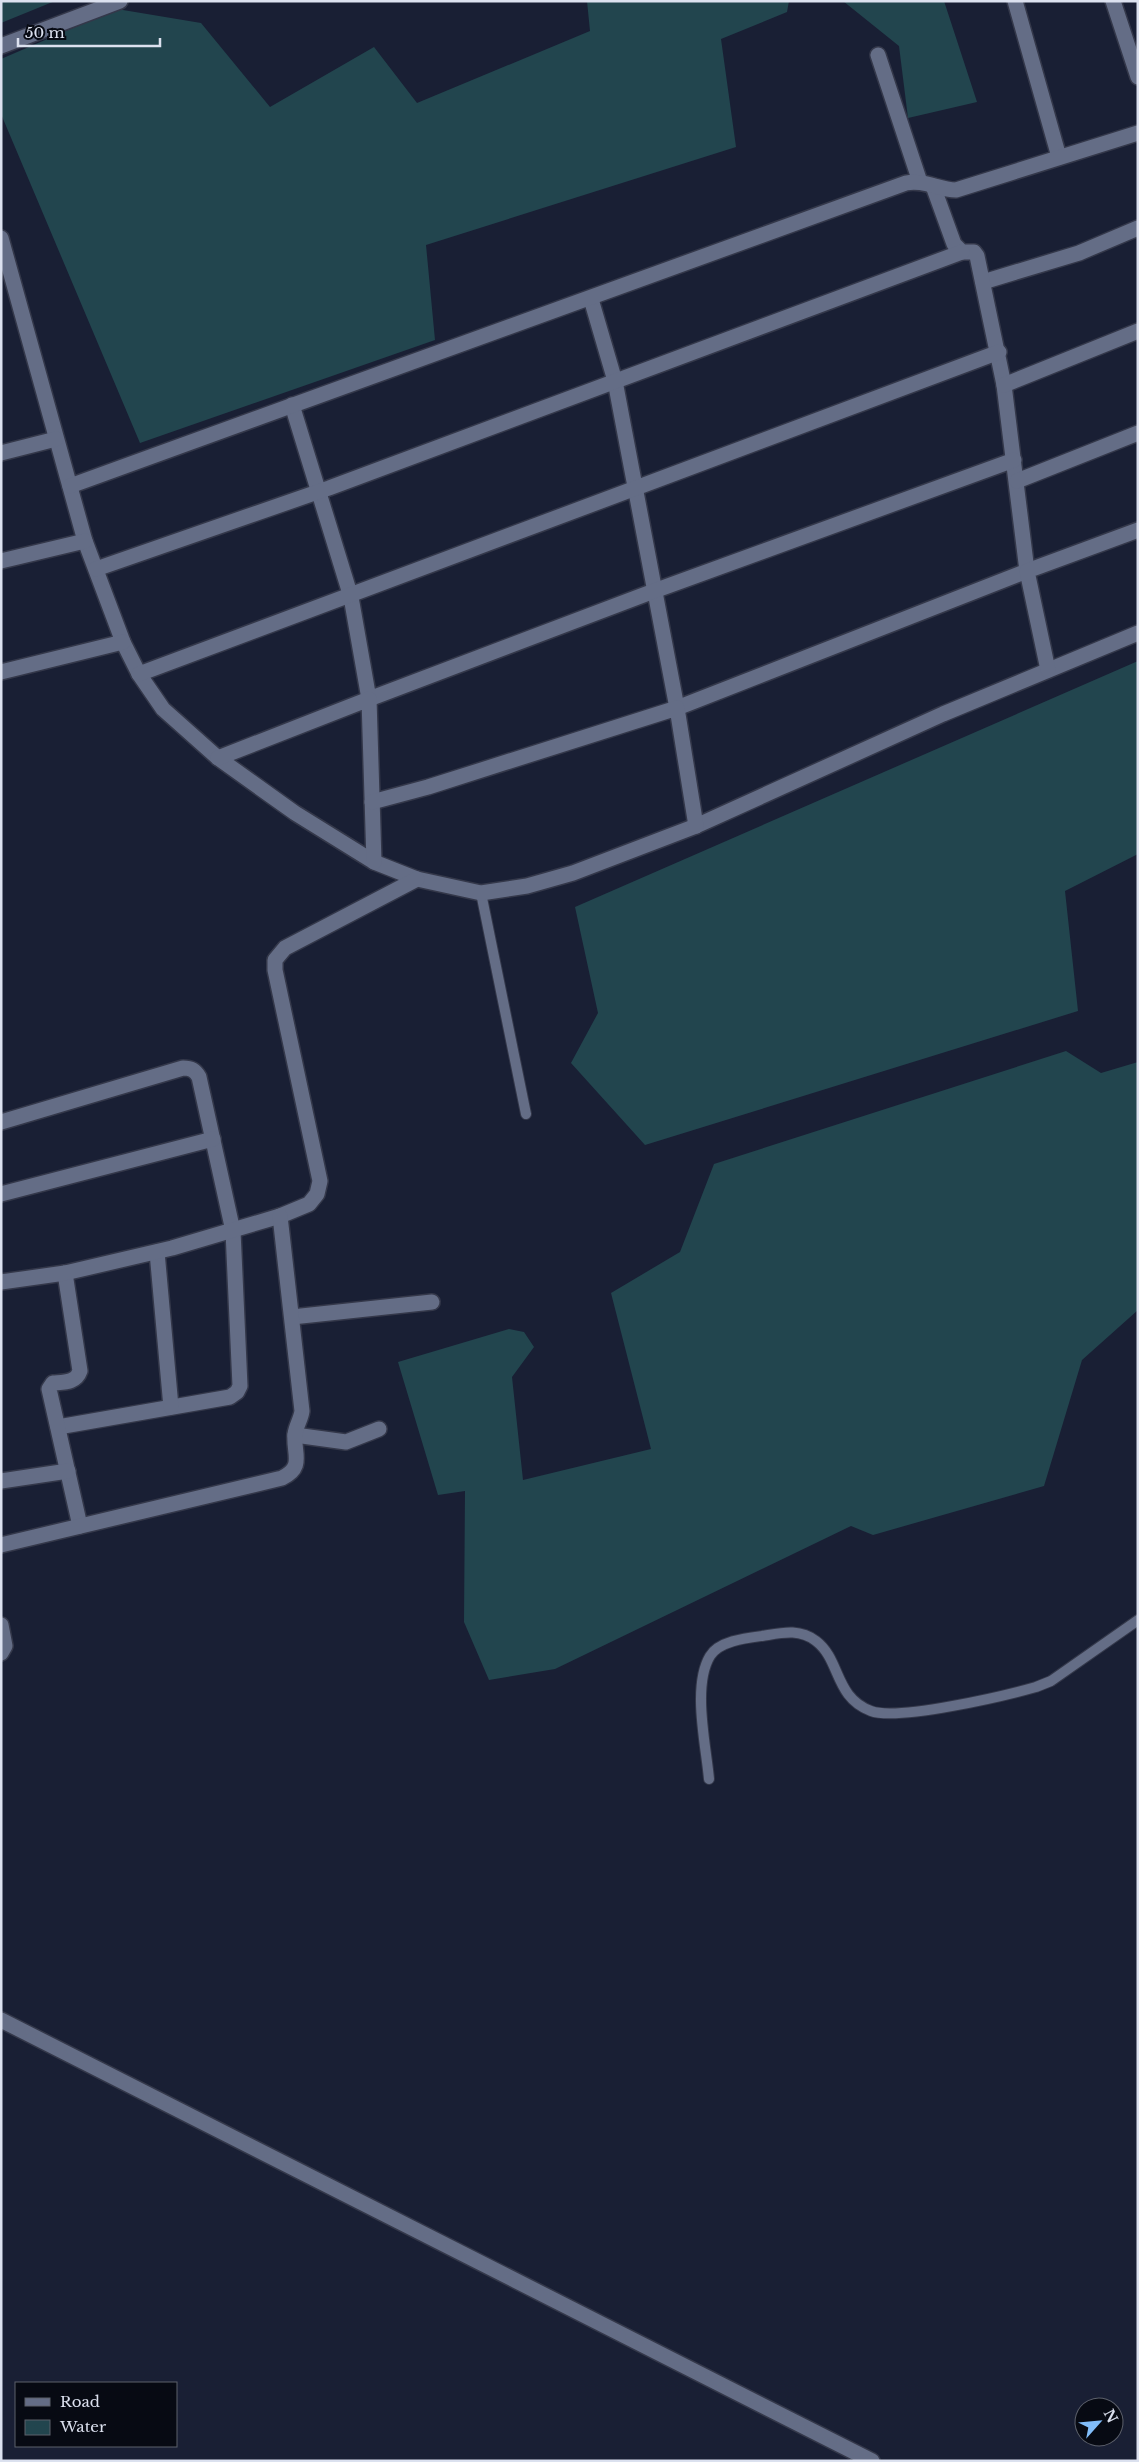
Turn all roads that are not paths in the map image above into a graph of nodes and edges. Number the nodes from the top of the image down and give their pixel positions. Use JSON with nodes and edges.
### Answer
{"nodes":[{"id":1,"x":120,"y":1,"type":"edge"},
{"id":2,"x":1015,"y":1,"type":"edge"},
{"id":3,"x":1113,"y":1,"type":"edge"},
{"id":4,"x":1132,"y":40,"type":"edge"},
{"id":5,"x":1,"y":46,"type":"edge"},
{"id":6,"x":878,"y":56,"type":"dead end"},
{"id":7,"x":1138,"y":77,"type":"edge"},
{"id":8,"x":1138,"y":133,"type":"edge"},
{"id":9,"x":1059,"y":157,"type":"junction"},
{"id":10,"x":926,"y":184,"type":"junction"},
{"id":11,"x":1138,"y":228,"type":"edge"},
{"id":12,"x":1,"y":238,"type":"edge"},
{"id":13,"x":962,"y":252,"type":"junction"},
{"id":14,"x":983,"y":282,"type":"junction"},
{"id":15,"x":591,"y":298,"type":"junction"},
{"id":16,"x":1138,"y":332,"type":"edge"},
{"id":17,"x":999,"y":352,"type":"junction"},
{"id":18,"x":615,"y":381,"type":"junction"},
{"id":19,"x":1004,"y":385,"type":"junction"},
{"id":20,"x":292,"y":405,"type":"junction"},
{"id":21,"x":1138,"y":433,"type":"edge"},
{"id":22,"x":56,"y":439,"type":"junction"},
{"id":23,"x":1,"y":452,"type":"edge"},
{"id":24,"x":1014,"y":460,"type":"junction"},
{"id":25,"x":1017,"y":481,"type":"junction"},
{"id":26,"x":70,"y":486,"type":"junction"},
{"id":27,"x":636,"y":487,"type":"junction"},
{"id":28,"x":319,"y":491,"type":"junction"},
{"id":29,"x":1138,"y":530,"type":"edge"},
{"id":30,"x":85,"y":541,"type":"junction"},
{"id":31,"x":1,"y":561,"type":"edge"},
{"id":32,"x":96,"y":569,"type":"junction"},
{"id":33,"x":1027,"y":571,"type":"junction"},
{"id":34,"x":654,"y":591,"type":"junction"},
{"id":35,"x":351,"y":597,"type":"junction"},
{"id":36,"x":1138,"y":633,"type":"edge"},
{"id":37,"x":122,"y":642,"type":"junction"},
{"id":38,"x":1048,"y":670,"type":"junction"},
{"id":39,"x":1,"y":672,"type":"edge"},
{"id":40,"x":139,"y":674,"type":"junction"},
{"id":41,"x":369,"y":699,"type":"junction"},
{"id":42,"x":677,"y":708,"type":"junction"},
{"id":43,"x":218,"y":758,"type":"junction"},
{"id":44,"x":372,"y":802,"type":"junction"},
{"id":45,"x":696,"y":826,"type":"junction"},
{"id":46,"x":374,"y":862,"type":"junction"},
{"id":47,"x":417,"y":879,"type":"junction"},
{"id":48,"x":481,"y":893,"type":"junction"},
{"id":49,"x":526,"y":1114,"type":"dead end"},
{"id":50,"x":1,"y":1122,"type":"edge"},
{"id":51,"x":213,"y":1139,"type":"junction"},
{"id":52,"x":1,"y":1194,"type":"edge"},
{"id":53,"x":280,"y":1216,"type":"junction"},
{"id":54,"x":233,"y":1231,"type":"junction"},
{"id":55,"x":157,"y":1252,"type":"junction"},
{"id":56,"x":65,"y":1273,"type":"junction"},
{"id":57,"x":1,"y":1282,"type":"edge"},
{"id":58,"x":432,"y":1302,"type":"dead end"},
{"id":59,"x":292,"y":1317,"type":"junction"},
{"id":60,"x":171,"y":1407,"type":"junction"},
{"id":61,"x":58,"y":1427,"type":"junction"},
{"id":62,"x":379,"y":1429,"type":"dead end"},
{"id":63,"x":295,"y":1435,"type":"junction"},
{"id":64,"x":68,"y":1471,"type":"junction"},
{"id":65,"x":1,"y":1481,"type":"edge"},
{"id":66,"x":80,"y":1526,"type":"junction"},
{"id":67,"x":1,"y":1545,"type":"edge"},
{"id":68,"x":1138,"y":1620,"type":"edge"},
{"id":69,"x":1,"y":1625,"type":"edge"},
{"id":70,"x":1,"y":1653,"type":"edge"},
{"id":71,"x":709,"y":1779,"type":"dead end"},
{"id":72,"x":1,"y":2020,"type":"edge"},
{"id":73,"x":872,"y":2461,"type":"edge"}],
"edges":[{"from":1,"to":5,"type":"street"},
{"from":2,"to":9,"type":"street"},
{"from":3,"to":4,"type":"street"},
{"from":4,"to":7,"type":"street"},
{"from":6,"to":10,"type":"street"},
{"from":8,"to":9,"type":"street"},
{"from":9,"to":10,"type":"street"},
{"from":10,"to":13,"type":"street"},
{"from":10,"to":15,"type":"street"},
{"from":11,"to":14,"type":"street"},
{"from":12,"to":22,"type":"street"},
{"from":13,"to":14,"type":"street"},
{"from":13,"to":18,"type":"street"},
{"from":14,"to":17,"type":"street"},
{"from":15,"to":18,"type":"street"},
{"from":15,"to":20,"type":"street"},
{"from":16,"to":19,"type":"street"},
{"from":17,"to":19,"type":"street"},
{"from":17,"to":27,"type":"street"},
{"from":18,"to":27,"type":"street"},
{"from":18,"to":28,"type":"street"},
{"from":19,"to":24,"type":"street"},
{"from":20,"to":26,"type":"street"},
{"from":20,"to":28,"type":"street"},
{"from":21,"to":25,"type":"street"},
{"from":22,"to":23,"type":"street"},
{"from":22,"to":26,"type":"street"},
{"from":24,"to":25,"type":"street"},
{"from":24,"to":34,"type":"street"},
{"from":25,"to":33,"type":"street"},
{"from":26,"to":30,"type":"street"},
{"from":27,"to":34,"type":"street"},
{"from":27,"to":35,"type":"street"},
{"from":28,"to":32,"type":"street"},
{"from":28,"to":35,"type":"street"},
{"from":29,"to":33,"type":"street"},
{"from":30,"to":31,"type":"street"},
{"from":30,"to":32,"type":"street"},
{"from":32,"to":37,"type":"street"},
{"from":33,"to":38,"type":"street"},
{"from":33,"to":42,"type":"street"},
{"from":34,"to":41,"type":"street"},
{"from":34,"to":42,"type":"street"},
{"from":35,"to":40,"type":"street"},
{"from":35,"to":41,"type":"street"},
{"from":36,"to":38,"type":"street"},
{"from":37,"to":39,"type":"street"},
{"from":37,"to":40,"type":"street"},
{"from":38,"to":45,"type":"street"},
{"from":40,"to":43,"type":"street"},
{"from":41,"to":43,"type":"street"},
{"from":41,"to":44,"type":"street"},
{"from":42,"to":44,"type":"street"},
{"from":42,"to":45,"type":"street"},
{"from":43,"to":46,"type":"street"},
{"from":44,"to":46,"type":"street"},
{"from":45,"to":48,"type":"street"},
{"from":46,"to":47,"type":"street"},
{"from":47,"to":48,"type":"street"},
{"from":47,"to":53,"type":"street"},
{"from":48,"to":49,"type":"lane"},
{"from":50,"to":51,"type":"street"},
{"from":51,"to":52,"type":"street"},
{"from":51,"to":54,"type":"street"},
{"from":53,"to":54,"type":"street"},
{"from":53,"to":59,"type":"street"},
{"from":54,"to":55,"type":"street"},
{"from":54,"to":60,"type":"street"},
{"from":55,"to":56,"type":"street"},
{"from":55,"to":60,"type":"street"},
{"from":56,"to":57,"type":"street"},
{"from":56,"to":61,"type":"street"},
{"from":58,"to":59,"type":"street"},
{"from":59,"to":63,"type":"street"},
{"from":60,"to":61,"type":"street"},
{"from":61,"to":64,"type":"street"},
{"from":62,"to":63,"type":"street"},
{"from":63,"to":66,"type":"street"},
{"from":64,"to":65,"type":"street"},
{"from":64,"to":66,"type":"street"},
{"from":66,"to":67,"type":"street"},
{"from":68,"to":71,"type":"lane"},
{"from":69,"to":70,"type":"street"},
{"from":72,"to":73,"type":"street"}]}
